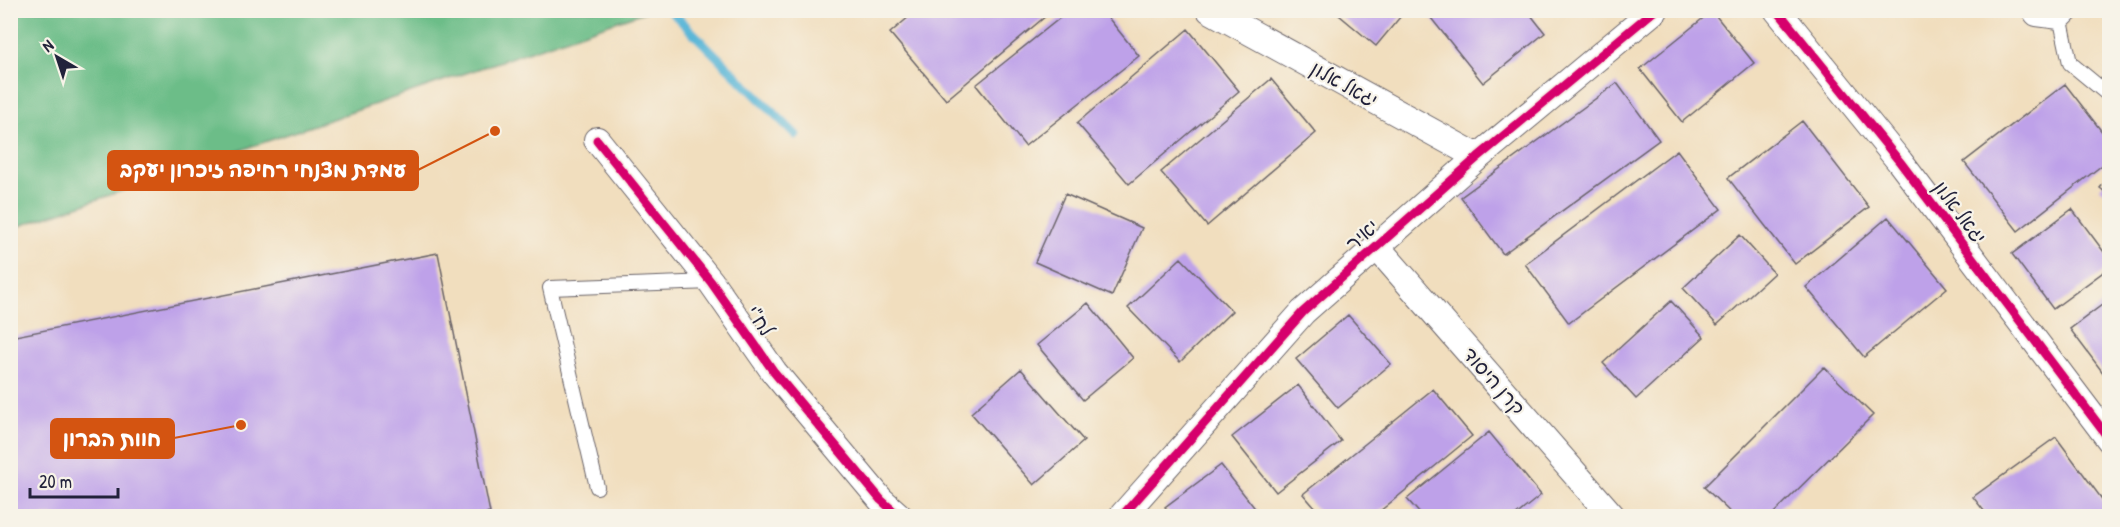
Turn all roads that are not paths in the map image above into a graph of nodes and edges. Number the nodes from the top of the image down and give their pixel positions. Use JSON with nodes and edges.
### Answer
{"nodes":[{"id":1,"x":1210,"y":10,"type":"edge"},
{"id":2,"x":1655,"y":10,"type":"edge"},
{"id":3,"x":1777,"y":10,"type":"edge"},
{"id":4,"x":2035,"y":10,"type":"edge"},
{"id":5,"x":2063,"y":13,"type":"edge"},
{"id":6,"x":2109,"y":96,"type":"edge"},
{"id":7,"x":597,"y":140,"type":"dead end"},
{"id":8,"x":1478,"y":158,"type":"junction"},
{"id":9,"x":1376,"y":246,"type":"junction"},
{"id":10,"x":711,"y":282,"type":"junction"},
{"id":11,"x":2109,"y":440,"type":"edge"},
{"id":12,"x":597,"y":487,"type":"dead end"},
{"id":13,"x":899,"y":516,"type":"edge"},
{"id":14,"x":1122,"y":516,"type":"edge"},
{"id":15,"x":1612,"y":516,"type":"edge"}],
"edges":[{"from":1,"to":8,"type":"street","name":"יגאל אלון"},
{"from":2,"to":8,"type":"street","name":"יאיר"},
{"from":3,"to":11,"type":"street","name":"יגאל אלון"},
{"from":4,"to":5,"type":"street"},
{"from":5,"to":6,"type":"lane"},
{"from":7,"to":10,"type":"street","name":"לח\"י"},
{"from":8,"to":9,"type":"street","name":"יאיר"},
{"from":9,"to":14,"type":"street","name":"יאיר"},
{"from":9,"to":15,"type":"street","name":"קרן היסוד"},
{"from":10,"to":12,"type":"lane"},
{"from":10,"to":13,"type":"street","name":"לח\"י"}]}
